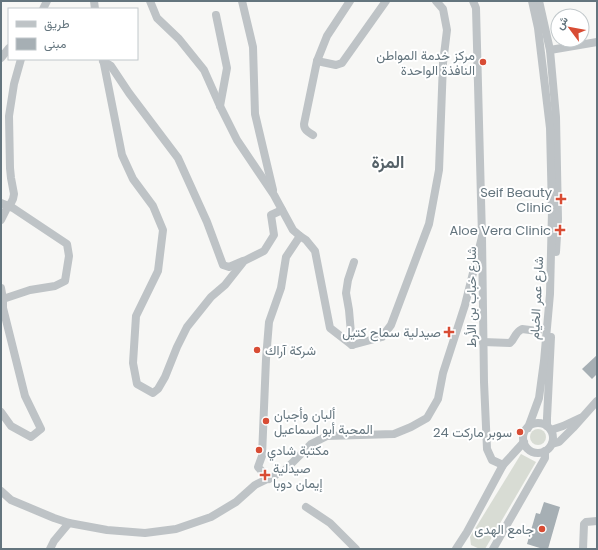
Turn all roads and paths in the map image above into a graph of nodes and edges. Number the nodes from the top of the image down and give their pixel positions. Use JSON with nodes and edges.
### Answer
{"nodes":[{"id":1,"x":150,"y":1,"type":"edge"},
{"id":2,"x":242,"y":1,"type":"edge"},
{"id":3,"x":350,"y":1,"type":"edge"},
{"id":4,"x":386,"y":1,"type":"edge"},
{"id":5,"x":436,"y":1,"type":"edge"},
{"id":6,"x":474,"y":1,"type":"edge"},
{"id":7,"x":532,"y":1,"type":"edge"},
{"id":8,"x":539,"y":1,"type":"edge"},
{"id":9,"x":216,"y":15,"type":"dead end"},
{"id":10,"x":597,"y":42,"type":"edge"},
{"id":11,"x":8,"y":49,"type":"edge"},
{"id":12,"x":550,"y":50,"type":"junction"},
{"id":13,"x":1,"y":58,"type":"edge"},
{"id":14,"x":21,"y":60,"type":"edge"},
{"id":15,"x":103,"y":60,"type":"edge"},
{"id":16,"x":317,"y":61,"type":"junction"},
{"id":17,"x":220,"y":106,"type":"junction"},
{"id":18,"x":313,"y":135,"type":"dead end"},
{"id":19,"x":274,"y":195,"type":"junction"},
{"id":20,"x":5,"y":204,"type":"edge"},
{"id":21,"x":282,"y":210,"type":"junction"},
{"id":22,"x":1,"y":220,"type":"edge"},
{"id":23,"x":300,"y":236,"type":"junction"},
{"id":24,"x":482,"y":238,"type":"junction"},
{"id":25,"x":244,"y":261,"type":"junction"},
{"id":26,"x":354,"y":262,"type":"dead end"},
{"id":27,"x":1,"y":288,"type":"edge"},
{"id":28,"x":3,"y":298,"type":"junction"},
{"id":29,"x":538,"y":331,"type":"dead end"},
{"id":30,"x":483,"y":342,"type":"junction"},
{"id":31,"x":352,"y":345,"type":"junction"},
{"id":32,"x":597,"y":401,"type":"edge"},
{"id":33,"x":1,"y":412,"type":"edge"},
{"id":34,"x":583,"y":416,"type":"junction"},
{"id":35,"x":528,"y":428,"type":"junction"},
{"id":36,"x":549,"y":428,"type":"junction"},
{"id":37,"x":524,"y":442,"type":"junction"},
{"id":38,"x":552,"y":444,"type":"junction"},
{"id":39,"x":545,"y":451,"type":"junction"},
{"id":40,"x":503,"y":465,"type":"junction"},
{"id":41,"x":269,"y":479,"type":"junction"},
{"id":42,"x":1,"y":491,"type":"edge"},
{"id":43,"x":306,"y":507,"type":"dead end"},
{"id":44,"x":597,"y":521,"type":"edge"},
{"id":45,"x":69,"y":523,"type":"junction"},
{"id":46,"x":463,"y":539,"type":"junction"},
{"id":47,"x":498,"y":545,"type":"edge"},
{"id":48,"x":50,"y":549,"type":"edge"},
{"id":49,"x":356,"y":549,"type":"edge"},
{"id":50,"x":456,"y":549,"type":"edge"},
{"id":51,"x":462,"y":549,"type":"edge"},
{"id":52,"x":493,"y":549,"type":"edge"},
{"id":53,"x":583,"y":549,"type":"edge"}],
"edges":[{"from":1,"to":17,"type":"street"},
{"from":2,"to":19,"type":"street"},
{"from":3,"to":16,"type":"street"},
{"from":4,"to":16,"type":"street"},
{"from":5,"to":31,"type":"street"},
{"from":6,"to":24,"type":"street","name":"شارع خباب بن الأرط"},
{"from":7,"to":35,"type":"street","name":"شارع عمر الخيام"},
{"from":8,"to":12,"type":"street","name":"شارع عمر الخيام"},
{"from":9,"to":17,"type":"street"},
{"from":10,"to":12,"type":"street"},
{"from":11,"to":13,"type":"street"},
{"from":12,"to":36,"type":"street","name":"شارع عمر الخيام"},
{"from":14,"to":20,"type":"street"},
{"from":15,"to":25,"type":"street"},
{"from":15,"to":25,"type":"street"},
{"from":16,"to":18,"type":"street"},
{"from":17,"to":19,"type":"street"},
{"from":19,"to":21,"type":"street"},
{"from":20,"to":22,"type":"street"},
{"from":20,"to":28,"type":"street"},
{"from":21,"to":23,"type":"street"},
{"from":21,"to":25,"type":"street"},
{"from":23,"to":31,"type":"street"},
{"from":23,"to":41,"type":"street"},
{"from":24,"to":30,"type":"street","name":"شارع خباب بن الأرط"},
{"from":24,"to":41,"type":"street"},
{"from":26,"to":31,"type":"street"},
{"from":27,"to":28,"type":"street"},
{"from":28,"to":33,"type":"street"},
{"from":29,"to":30,"type":"street"},
{"from":30,"to":40,"type":"street","name":"شارع خباب بن الأرط"},
{"from":32,"to":34,"type":"street"},
{"from":34,"to":36,"type":"street"},
{"from":34,"to":38,"type":"street"},
{"from":35,"to":36,"type":"street"},
{"from":35,"to":37,"type":"street"},
{"from":36,"to":38,"type":"street"},
{"from":37,"to":39,"type":"street"},
{"from":37,"to":40,"type":"street"},
{"from":38,"to":39,"type":"street"},
{"from":39,"to":47,"type":"street"},
{"from":40,"to":46,"type":"street"},
{"from":41,"to":45,"type":"street"},
{"from":42,"to":45,"type":"street"},
{"from":43,"to":49,"type":"street"},
{"from":44,"to":53,"type":"street"},
{"from":45,"to":48,"type":"street"},
{"from":46,"to":50,"type":"street"},
{"from":46,"to":51,"type":"street"},
{"from":47,"to":52,"type":"street"}]}
